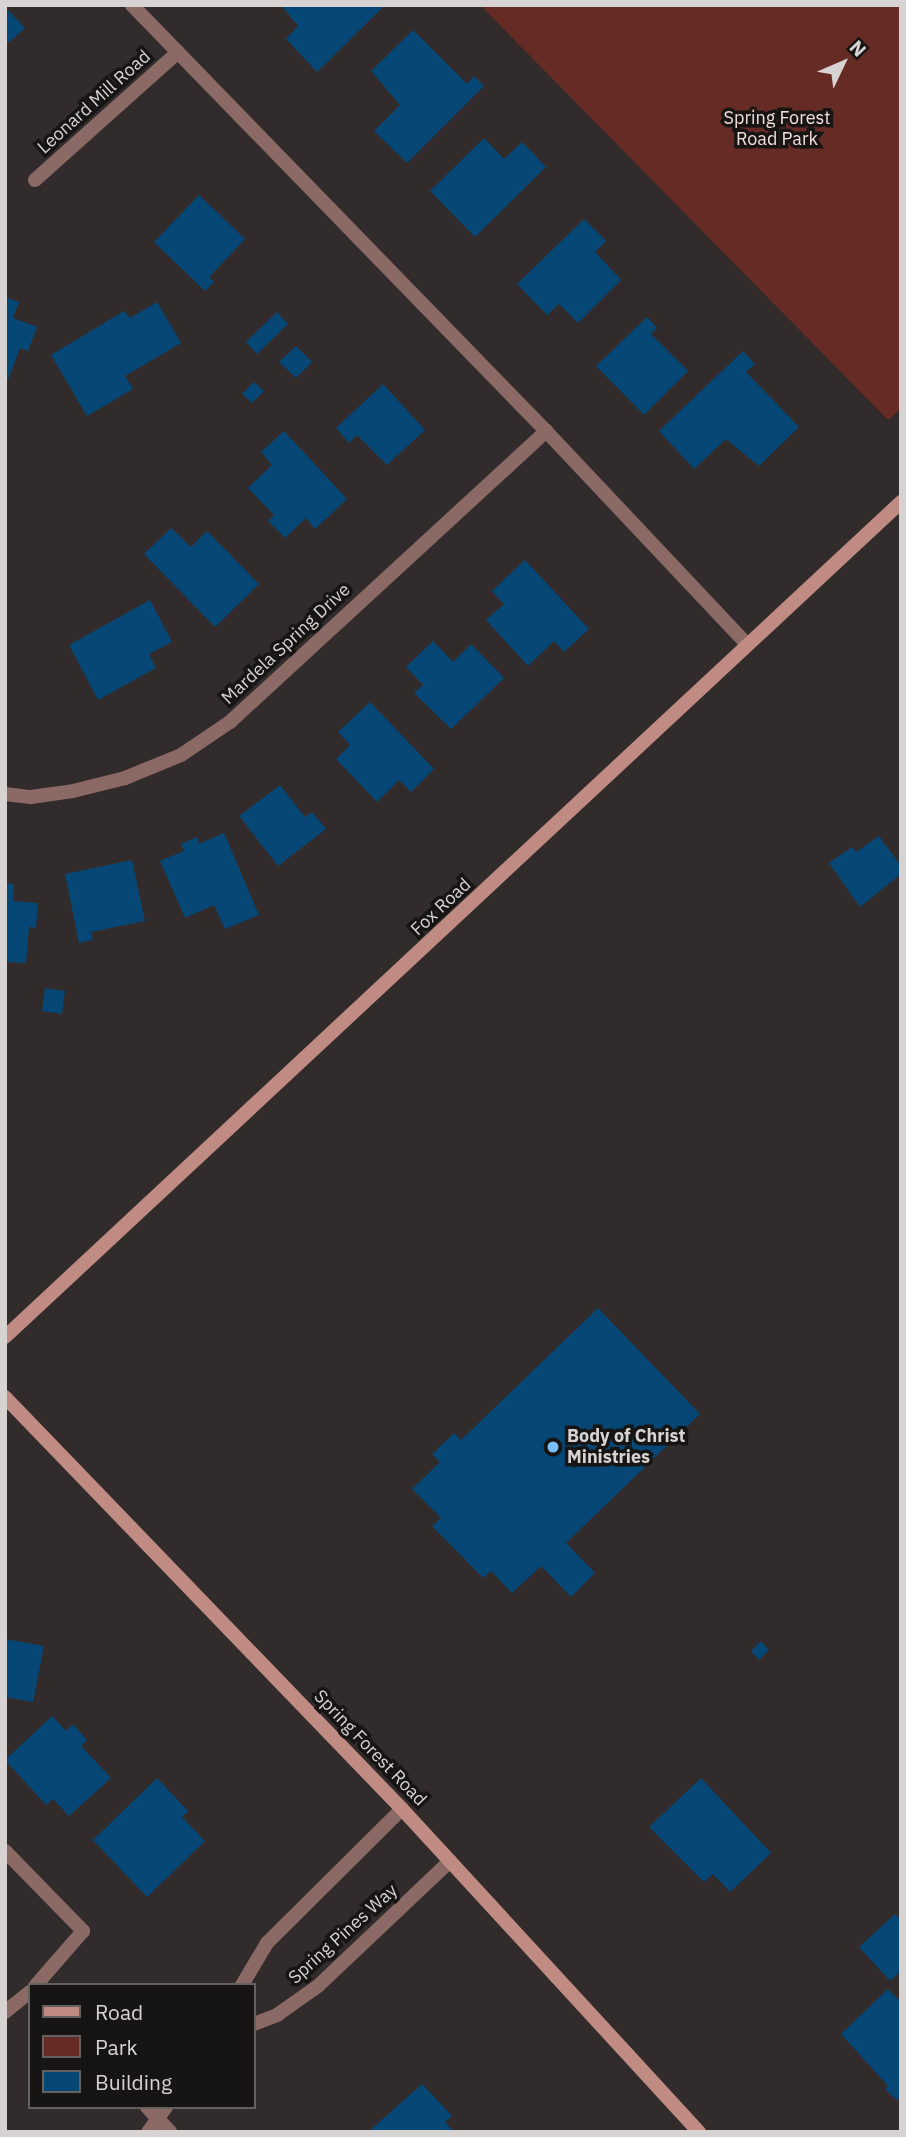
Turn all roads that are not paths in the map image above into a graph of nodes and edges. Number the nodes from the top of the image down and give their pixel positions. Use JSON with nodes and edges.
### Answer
{"nodes":[{"id":1,"x":132,"y":5,"type":"edge"},
{"id":2,"x":178,"y":52,"type":"junction"},
{"id":3,"x":35,"y":180,"type":"dead end"},
{"id":4,"x":546,"y":431,"type":"junction"},
{"id":5,"x":901,"y":502,"type":"edge"},
{"id":6,"x":747,"y":644,"type":"junction"},
{"id":7,"x":5,"y":794,"type":"edge"},
{"id":8,"x":5,"y":1337,"type":"edge"},
{"id":9,"x":5,"y":1397,"type":"edge"},
{"id":10,"x":402,"y":1809,"type":"junction"},
{"id":11,"x":5,"y":1851,"type":"edge"},
{"id":12,"x":450,"y":1861,"type":"junction"},
{"id":13,"x":38,"y":1983,"type":"edge"},
{"id":14,"x":243,"y":1983,"type":"edge"},
{"id":15,"x":28,"y":1994,"type":"edge"},
{"id":16,"x":5,"y":2012,"type":"edge"},
{"id":17,"x":256,"y":2023,"type":"edge"},
{"id":18,"x":157,"y":2111,"type":"edge"},
{"id":19,"x":148,"y":2132,"type":"edge"},
{"id":20,"x":170,"y":2132,"type":"edge"},
{"id":21,"x":699,"y":2132,"type":"edge"}],
"edges":[{"from":1,"to":2,"type":"street"},
{"from":2,"to":3,"type":"street","name":"Leonard Mill Road"},
{"from":2,"to":4,"type":"street"},
{"from":4,"to":6,"type":"street"},
{"from":4,"to":7,"type":"street","name":"Mardela Spring Drive"},
{"from":5,"to":6,"type":"street","name":"Fox Road"},
{"from":6,"to":8,"type":"street","name":"Fox Road"},
{"from":9,"to":10,"type":"street","name":"Spring Forest Road"},
{"from":10,"to":12,"type":"street","name":"Spring Forest Road"},
{"from":10,"to":14,"type":"street"},
{"from":11,"to":13,"type":"street"},
{"from":12,"to":17,"type":"street","name":"Spring Pines Way"},
{"from":12,"to":21,"type":"street","name":"Spring Forest Road"},
{"from":15,"to":16,"type":"street"},
{"from":18,"to":19,"type":"street"},
{"from":18,"to":20,"type":"street"}]}
